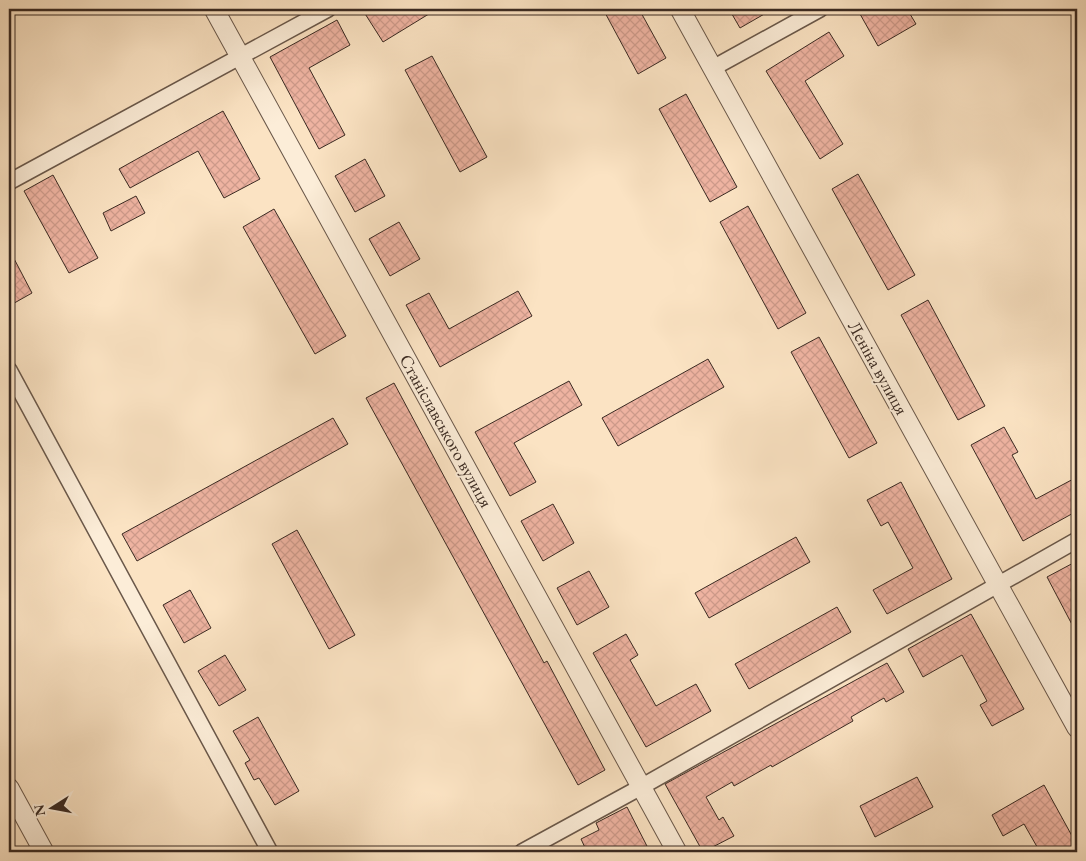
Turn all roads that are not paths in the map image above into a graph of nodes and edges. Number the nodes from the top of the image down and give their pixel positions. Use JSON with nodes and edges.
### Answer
{"nodes":[{"id":1,"x":214,"y":9,"type":"edge"},
{"id":2,"x":328,"y":9,"type":"edge"},
{"id":3,"x":680,"y":9,"type":"edge"},
{"id":4,"x":820,"y":9,"type":"edge"},
{"id":5,"x":241,"y":57,"type":"junction"},
{"id":6,"x":712,"y":68,"type":"junction"},
{"id":7,"x":9,"y":182,"type":"edge"},
{"id":8,"x":9,"y":370,"type":"edge"},
{"id":9,"x":1077,"y":540,"type":"edge"},
{"id":10,"x":998,"y":586,"type":"junction"},
{"id":11,"x":1077,"y":728,"type":"edge"},
{"id":12,"x":641,"y":787,"type":"junction"},
{"id":13,"x":9,"y":788,"type":"edge"},
{"id":14,"x":44,"y":852,"type":"edge"},
{"id":15,"x":270,"y":852,"type":"edge"},
{"id":16,"x":522,"y":852,"type":"edge"},
{"id":17,"x":677,"y":852,"type":"edge"}],
"edges":[{"from":1,"to":5,"type":"street","name":"Станіславського вулиця"},
{"from":2,"to":5,"type":"street"},
{"from":3,"to":6,"type":"street","name":"Леніна вулиця"},
{"from":4,"to":6,"type":"street"},
{"from":5,"to":7,"type":"street"},
{"from":5,"to":12,"type":"street","name":"Станіславського вулиця"},
{"from":6,"to":10,"type":"street","name":"Леніна вулиця"},
{"from":8,"to":15,"type":"street"},
{"from":9,"to":10,"type":"street"},
{"from":10,"to":11,"type":"street","name":"Леніна вулиця"},
{"from":10,"to":12,"type":"street"},
{"from":12,"to":16,"type":"street"},
{"from":12,"to":17,"type":"street","name":"Станіславського вулиця"},
{"from":13,"to":14,"type":"street"}]}
